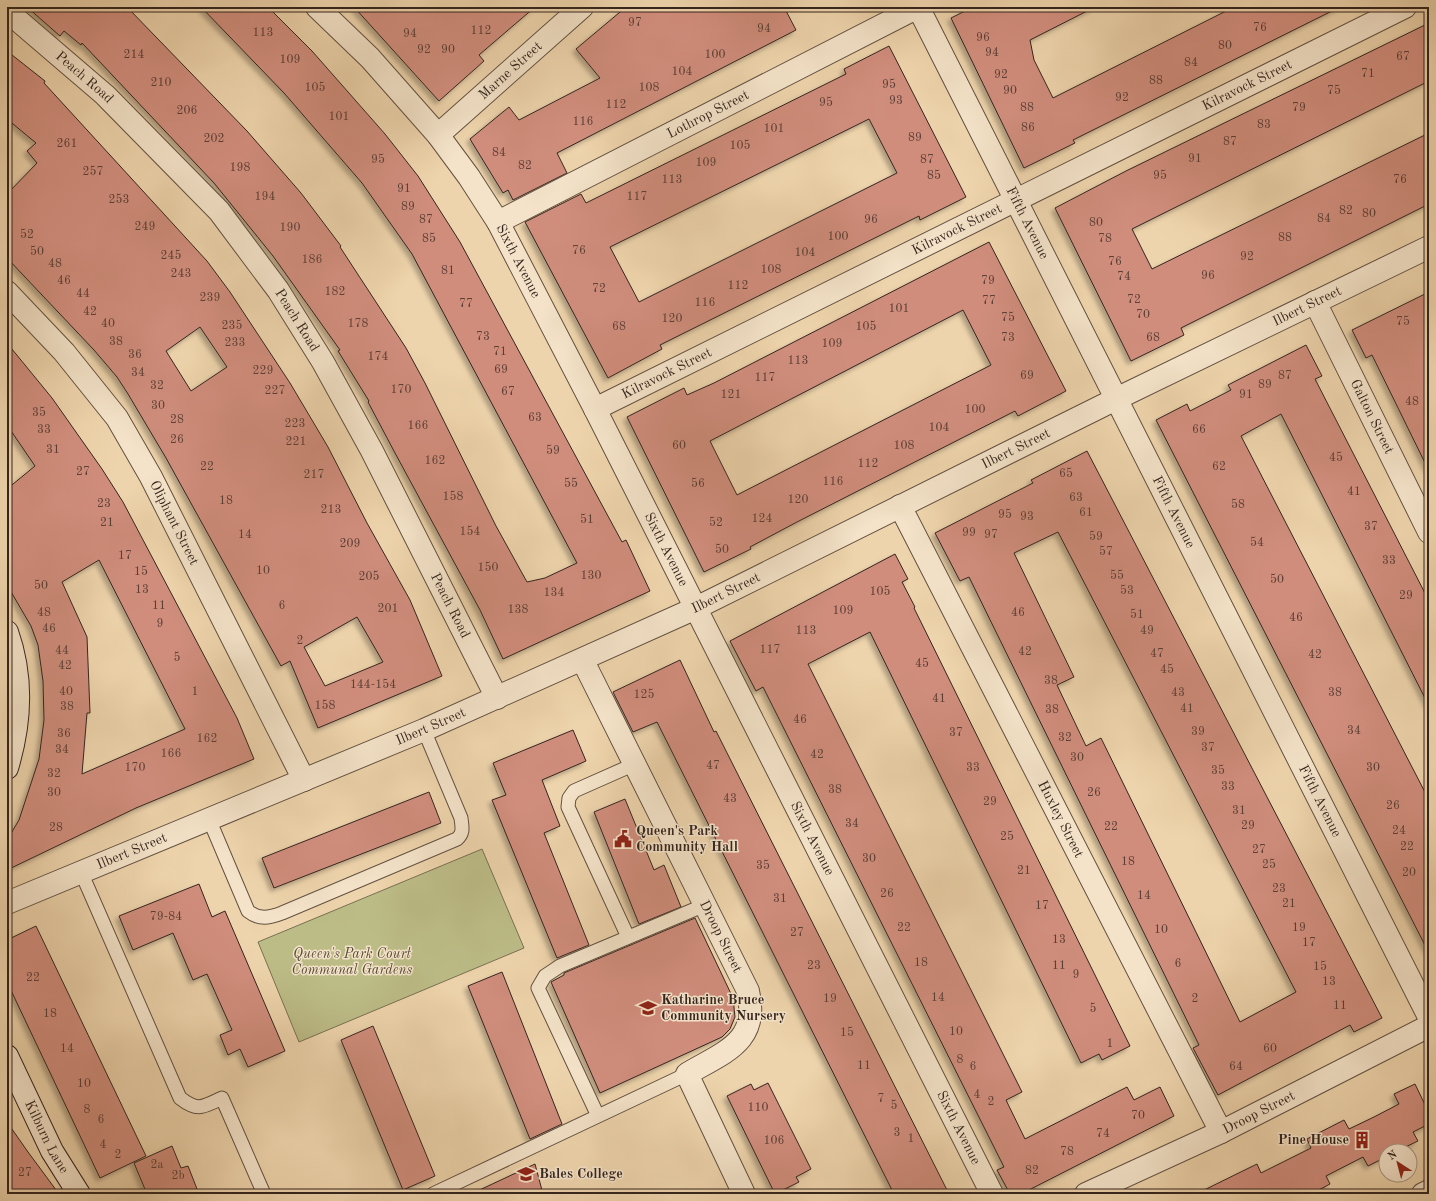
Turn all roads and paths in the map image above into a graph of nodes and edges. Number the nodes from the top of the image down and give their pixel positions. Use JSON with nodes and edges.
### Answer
{"nodes":[{"id":1,"x":317,"y":7,"type":"edge"},
{"id":2,"x":582,"y":7,"type":"edge"},
{"id":3,"x":918,"y":7,"type":"edge"},
{"id":4,"x":1405,"y":7,"type":"edge"},
{"id":5,"x":7,"y":11,"type":"edge"},
{"id":6,"x":438,"y":134,"type":"junction"},
{"id":7,"x":1016,"y":201,"type":"junction"},
{"id":8,"x":498,"y":222,"type":"junction"},
{"id":9,"x":1429,"y":247,"type":"edge"},
{"id":10,"x":7,"y":292,"type":"edge"},
{"id":11,"x":1315,"y":302,"type":"junction"},
{"id":12,"x":1116,"y":399,"type":"junction"},
{"id":13,"x":595,"y":409,"type":"junction"},
{"id":14,"x":900,"y":506,"type":"junction"},
{"id":15,"x":1429,"y":532,"type":"edge"},
{"id":16,"x":696,"y":608,"type":"junction"},
{"id":17,"x":7,"y":632,"type":"edge"},
{"id":18,"x":583,"y":661,"type":"junction"},
{"id":19,"x":497,"y":698,"type":"junction"},
{"id":20,"x":424,"y":730,"type":"junction"},
{"id":21,"x":635,"y":764,"type":"junction"},
{"id":22,"x":7,"y":768,"type":"edge"},
{"id":23,"x":304,"y":780,"type":"junction"},
{"id":24,"x":209,"y":819,"type":"junction"},
{"id":25,"x":81,"y":872,"type":"junction"},
{"id":26,"x":7,"y":903,"type":"edge"},
{"id":27,"x":705,"y":905,"type":"junction"},
{"id":28,"x":628,"y":937,"type":"junction"},
{"id":29,"x":1429,"y":1017,"type":"edge"},
{"id":30,"x":1429,"y":1026,"type":"edge"},
{"id":31,"x":7,"y":1056,"type":"edge"},
{"id":32,"x":687,"y":1074,"type":"junction"},
{"id":33,"x":598,"y":1116,"type":"junction"},
{"id":34,"x":1221,"y":1132,"type":"junction"},
{"id":35,"x":1429,"y":1191,"type":"edge"},
{"id":36,"x":79,"y":1194,"type":"edge"},
{"id":37,"x":264,"y":1194,"type":"edge"},
{"id":38,"x":433,"y":1194,"type":"edge"},
{"id":39,"x":744,"y":1194,"type":"edge"},
{"id":40,"x":992,"y":1194,"type":"edge"},
{"id":41,"x":1086,"y":1194,"type":"edge"},
{"id":42,"x":1422,"y":1194,"type":"edge"}],
"edges":[{"from":1,"to":6,"type":"street","name":"Sixth Avenue"},
{"from":2,"to":6,"type":"street","name":"Marne Street"},
{"from":3,"to":7,"type":"street","name":"Fifth Avenue"},
{"from":3,"to":8,"type":"street","name":"Lothrop Street"},
{"from":4,"to":7,"type":"street","name":"Kilravock Street"},
{"from":5,"to":19,"type":"street","name":"Peach Road"},
{"from":6,"to":8,"type":"street","name":"Sixth Avenue"},
{"from":7,"to":12,"type":"street","name":"Fifth Avenue"},
{"from":7,"to":13,"type":"street","name":"Kilravock Street"},
{"from":8,"to":13,"type":"street","name":"Sixth Avenue"},
{"from":9,"to":11,"type":"street","name":"Ilbert Street"},
{"from":10,"to":23,"type":"street","name":"Oliphant Street"},
{"from":11,"to":12,"type":"street","name":"Ilbert Street"},
{"from":11,"to":15,"type":"street","name":"Galton Street"},
{"from":12,"to":14,"type":"street","name":"Ilbert Street"},
{"from":12,"to":29,"type":"street","name":"Fifth Avenue"},
{"from":13,"to":16,"type":"street","name":"Sixth Avenue"},
{"from":14,"to":16,"type":"street","name":"Ilbert Street"},
{"from":14,"to":34,"type":"street","name":"Huxley Street"},
{"from":16,"to":18,"type":"street","name":"Ilbert Street"},
{"from":16,"to":40,"type":"street","name":"Sixth Avenue"},
{"from":17,"to":22,"type":"street"},
{"from":18,"to":19,"type":"street","name":"Ilbert Street"},
{"from":18,"to":21,"type":"street","name":"Droop Street"},
{"from":19,"to":20,"type":"street","name":"Ilbert Street"},
{"from":20,"to":23,"type":"street","name":"Ilbert Street"},
{"from":20,"to":24,"type":"lane"},
{"from":21,"to":27,"type":"street","name":"Droop Street"},
{"from":21,"to":28,"type":"lane"},
{"from":23,"to":24,"type":"street","name":"Ilbert Street"},
{"from":24,"to":25,"type":"street","name":"Ilbert Street"},
{"from":25,"to":26,"type":"street","name":"Ilbert Street"},
{"from":25,"to":37,"type":"lane"},
{"from":27,"to":28,"type":"lane"},
{"from":27,"to":32,"type":"street","name":"Droop Street"},
{"from":28,"to":33,"type":"lane"},
{"from":30,"to":34,"type":"street","name":"Droop Street"},
{"from":31,"to":36,"type":"street","name":"Kilburn Lane"},
{"from":32,"to":33,"type":"lane"},
{"from":32,"to":39,"type":"street"},
{"from":33,"to":38,"type":"lane"},
{"from":34,"to":41,"type":"street","name":"Droop Street"},
{"from":35,"to":42,"type":"street"}]}
